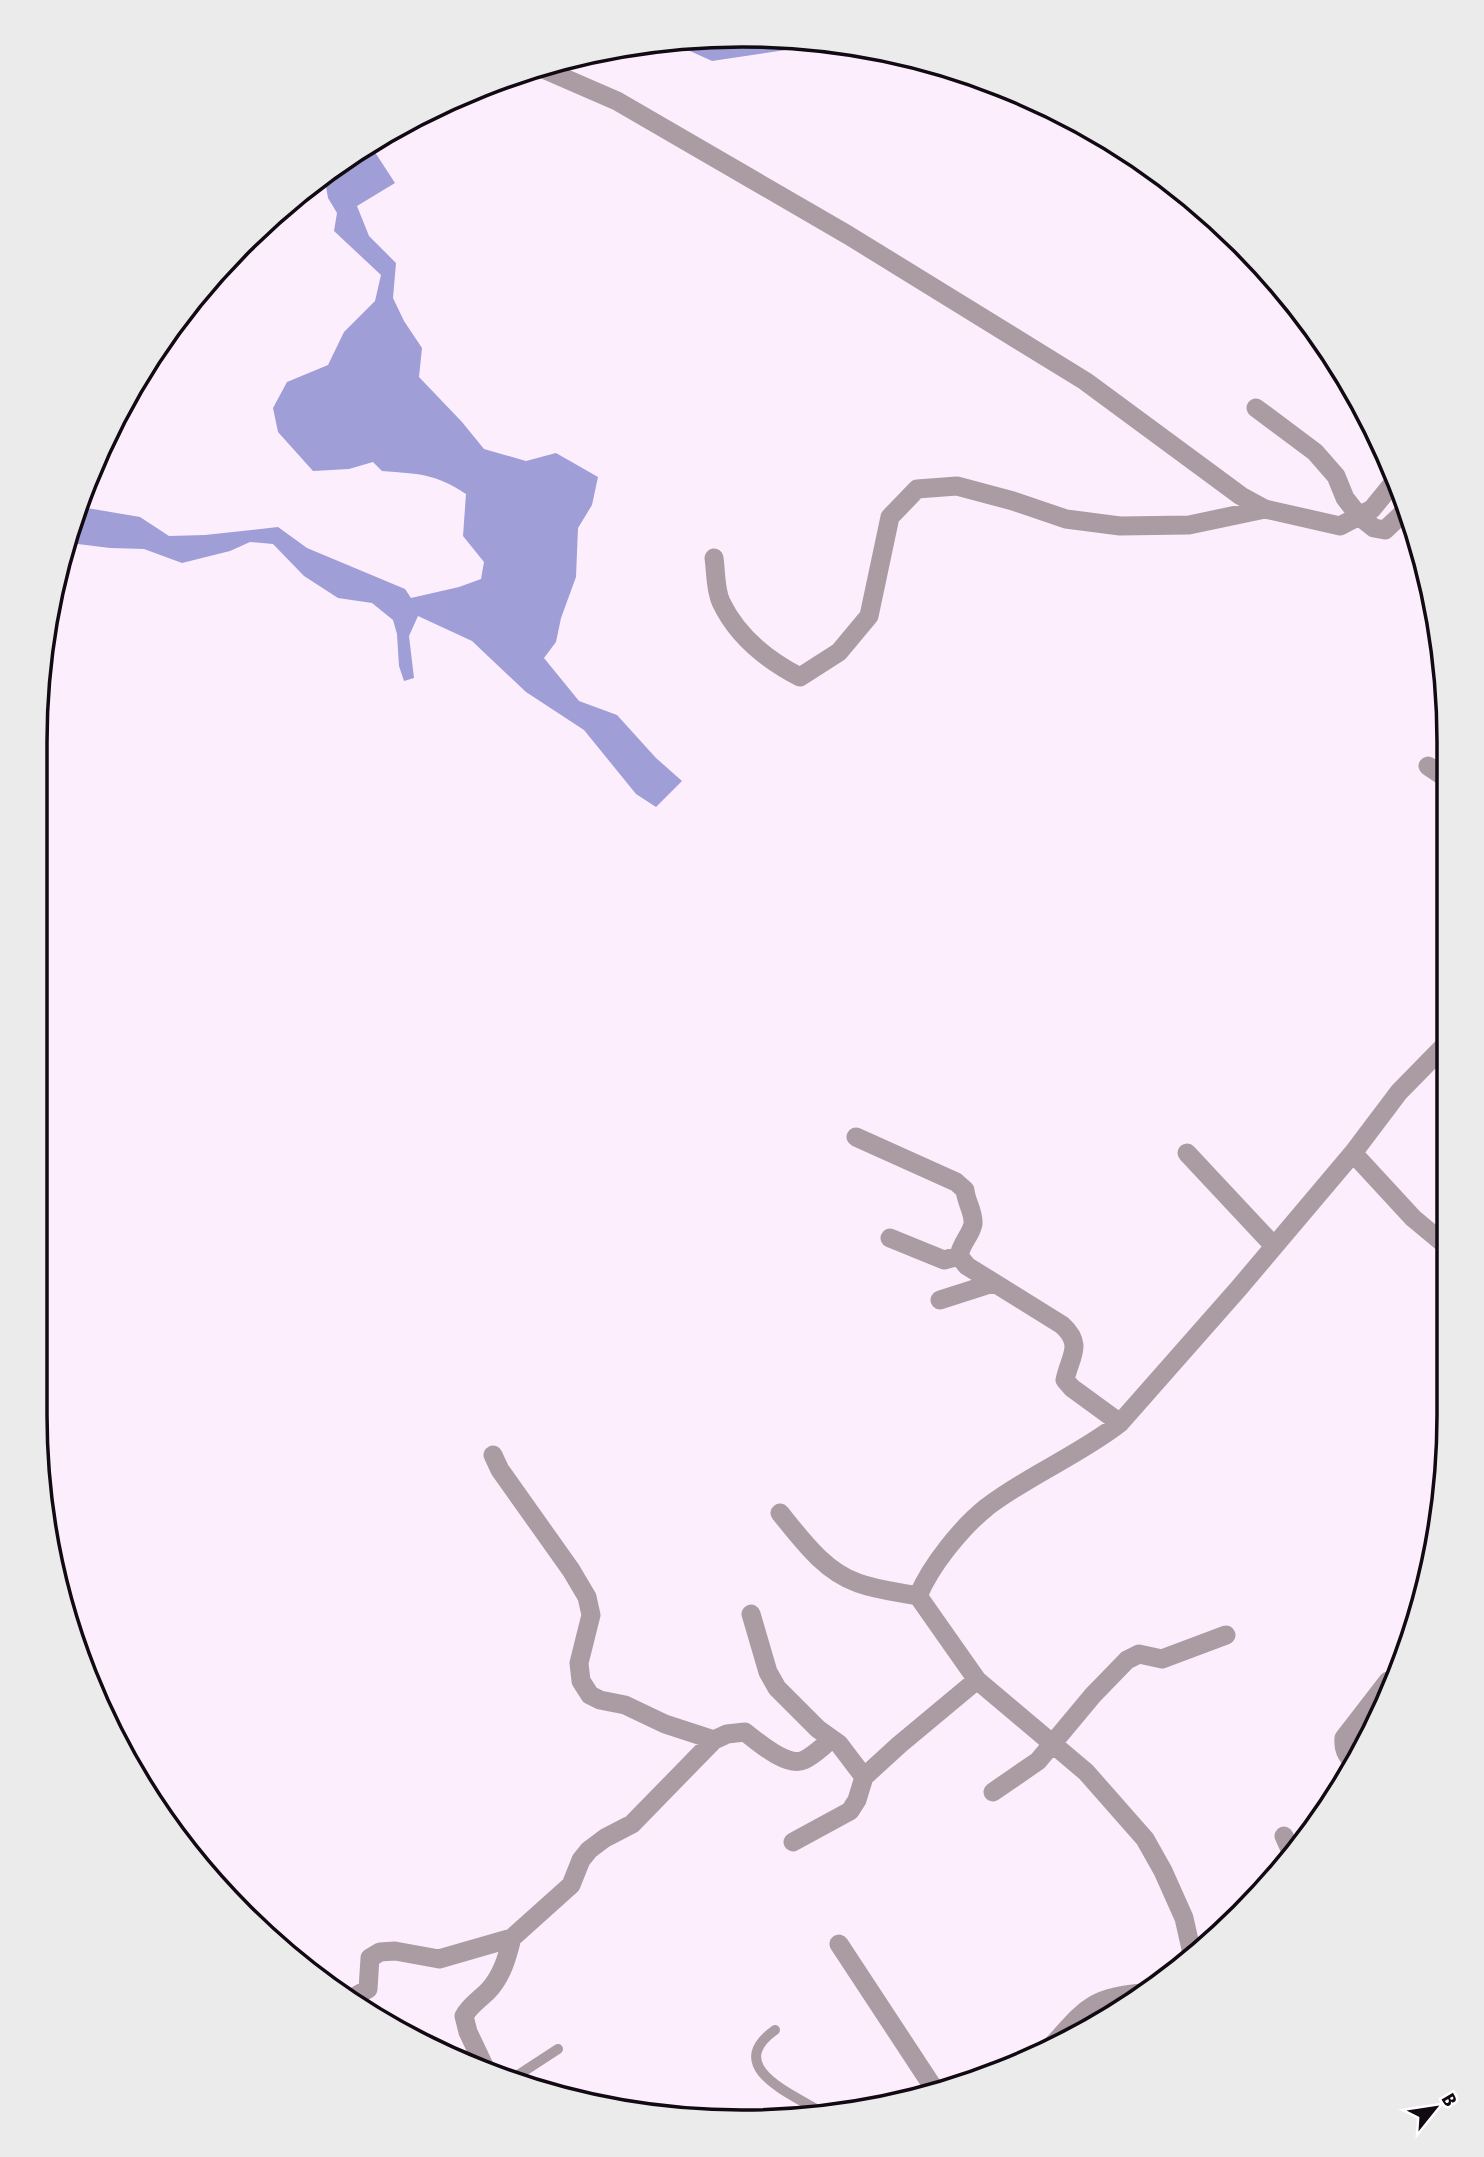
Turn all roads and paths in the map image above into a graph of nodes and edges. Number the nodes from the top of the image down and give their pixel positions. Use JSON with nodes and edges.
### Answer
{"nodes":[{"id":1,"x":554,"y":74,"type":"edge"},
{"id":2,"x":1256,"y":408,"type":"dead end"},
{"id":3,"x":1389,"y":489,"type":"edge"},
{"id":4,"x":1265,"y":509,"type":"junction"},
{"id":5,"x":1359,"y":516,"type":"junction"},
{"id":6,"x":1399,"y":517,"type":"edge"},
{"id":7,"x":713,"y":558,"type":"dead end"},
{"id":8,"x":1428,"y":766,"type":"dead end"},
{"id":9,"x":1437,"y":772,"type":"edge"},
{"id":10,"x":1437,"y":1053,"type":"edge"},
{"id":11,"x":856,"y":1136,"type":"dead end"},
{"id":12,"x":1187,"y":1153,"type":"dead end"},
{"id":13,"x":1353,"y":1153,"type":"junction"},
{"id":14,"x":890,"y":1238,"type":"dead end"},
{"id":15,"x":1437,"y":1238,"type":"edge"},
{"id":16,"x":1274,"y":1246,"type":"junction"},
{"id":17,"x":959,"y":1256,"type":"junction"},
{"id":18,"x":993,"y":1283,"type":"junction"},
{"id":19,"x":940,"y":1300,"type":"dead end"},
{"id":20,"x":1120,"y":1423,"type":"junction"},
{"id":21,"x":493,"y":1455,"type":"dead end"},
{"id":22,"x":780,"y":1513,"type":"dead end"},
{"id":23,"x":918,"y":1596,"type":"junction"},
{"id":24,"x":751,"y":1614,"type":"dead end"},
{"id":25,"x":1226,"y":1635,"type":"dead end"},
{"id":26,"x":977,"y":1680,"type":"junction"},
{"id":27,"x":1378,"y":1694,"type":"edge"},
{"id":28,"x":714,"y":1740,"type":"junction"},
{"id":29,"x":831,"y":1740,"type":"junction"},
{"id":30,"x":1054,"y":1744,"type":"junction"},
{"id":31,"x":1347,"y":1756,"type":"edge"},
{"id":32,"x":864,"y":1777,"type":"junction"},
{"id":33,"x":993,"y":1792,"type":"dead end"},
{"id":34,"x":793,"y":1842,"type":"dead end"},
{"id":35,"x":512,"y":1938,"type":"junction"},
{"id":36,"x":839,"y":1944,"type":"dead end"},
{"id":37,"x":1190,"y":1945,"type":"edge"},
{"id":38,"x":358,"y":1994,"type":"edge"},
{"id":39,"x":1121,"y":1997,"type":"edge"},
{"id":40,"x":775,"y":2030,"type":"dead end"},
{"id":41,"x":1065,"y":2030,"type":"edge"},
{"id":42,"x":558,"y":2049,"type":"dead end"},
{"id":43,"x":481,"y":2059,"type":"edge"},
{"id":44,"x":521,"y":2073,"type":"edge"},
{"id":45,"x":931,"y":2083,"type":"edge"},
{"id":46,"x":809,"y":2106,"type":"edge"}],
"edges":[{"from":1,"to":4,"type":"street"},
{"from":2,"to":5,"type":"street"},
{"from":3,"to":5,"type":"street"},
{"from":4,"to":5,"type":"street"},
{"from":4,"to":7,"type":"street"},
{"from":5,"to":6,"type":"street"},
{"from":8,"to":9,"type":"street"},
{"from":10,"to":13,"type":"street"},
{"from":11,"to":17,"type":"street"},
{"from":12,"to":16,"type":"street"},
{"from":13,"to":15,"type":"street"},
{"from":13,"to":16,"type":"street"},
{"from":14,"to":17,"type":"street"},
{"from":16,"to":20,"type":"street"},
{"from":17,"to":18,"type":"street"},
{"from":18,"to":19,"type":"street"},
{"from":18,"to":20,"type":"street"},
{"from":20,"to":23,"type":"street"},
{"from":21,"to":28,"type":"street"},
{"from":22,"to":23,"type":"street"},
{"from":23,"to":26,"type":"street"},
{"from":24,"to":29,"type":"street"},
{"from":25,"to":30,"type":"street"},
{"from":26,"to":30,"type":"street"},
{"from":26,"to":32,"type":"street"},
{"from":27,"to":31,"type":"street"},
{"from":28,"to":29,"type":"street"},
{"from":28,"to":35,"type":"street"},
{"from":29,"to":32,"type":"street"},
{"from":30,"to":33,"type":"street"},
{"from":30,"to":37,"type":"street"},
{"from":32,"to":34,"type":"street"},
{"from":35,"to":38,"type":"street"},
{"from":35,"to":43,"type":"street"},
{"from":36,"to":45,"type":"street"},
{"from":39,"to":41,"type":"street"},
{"from":40,"to":46,"type":"lane"},
{"from":42,"to":44,"type":"lane"}]}
